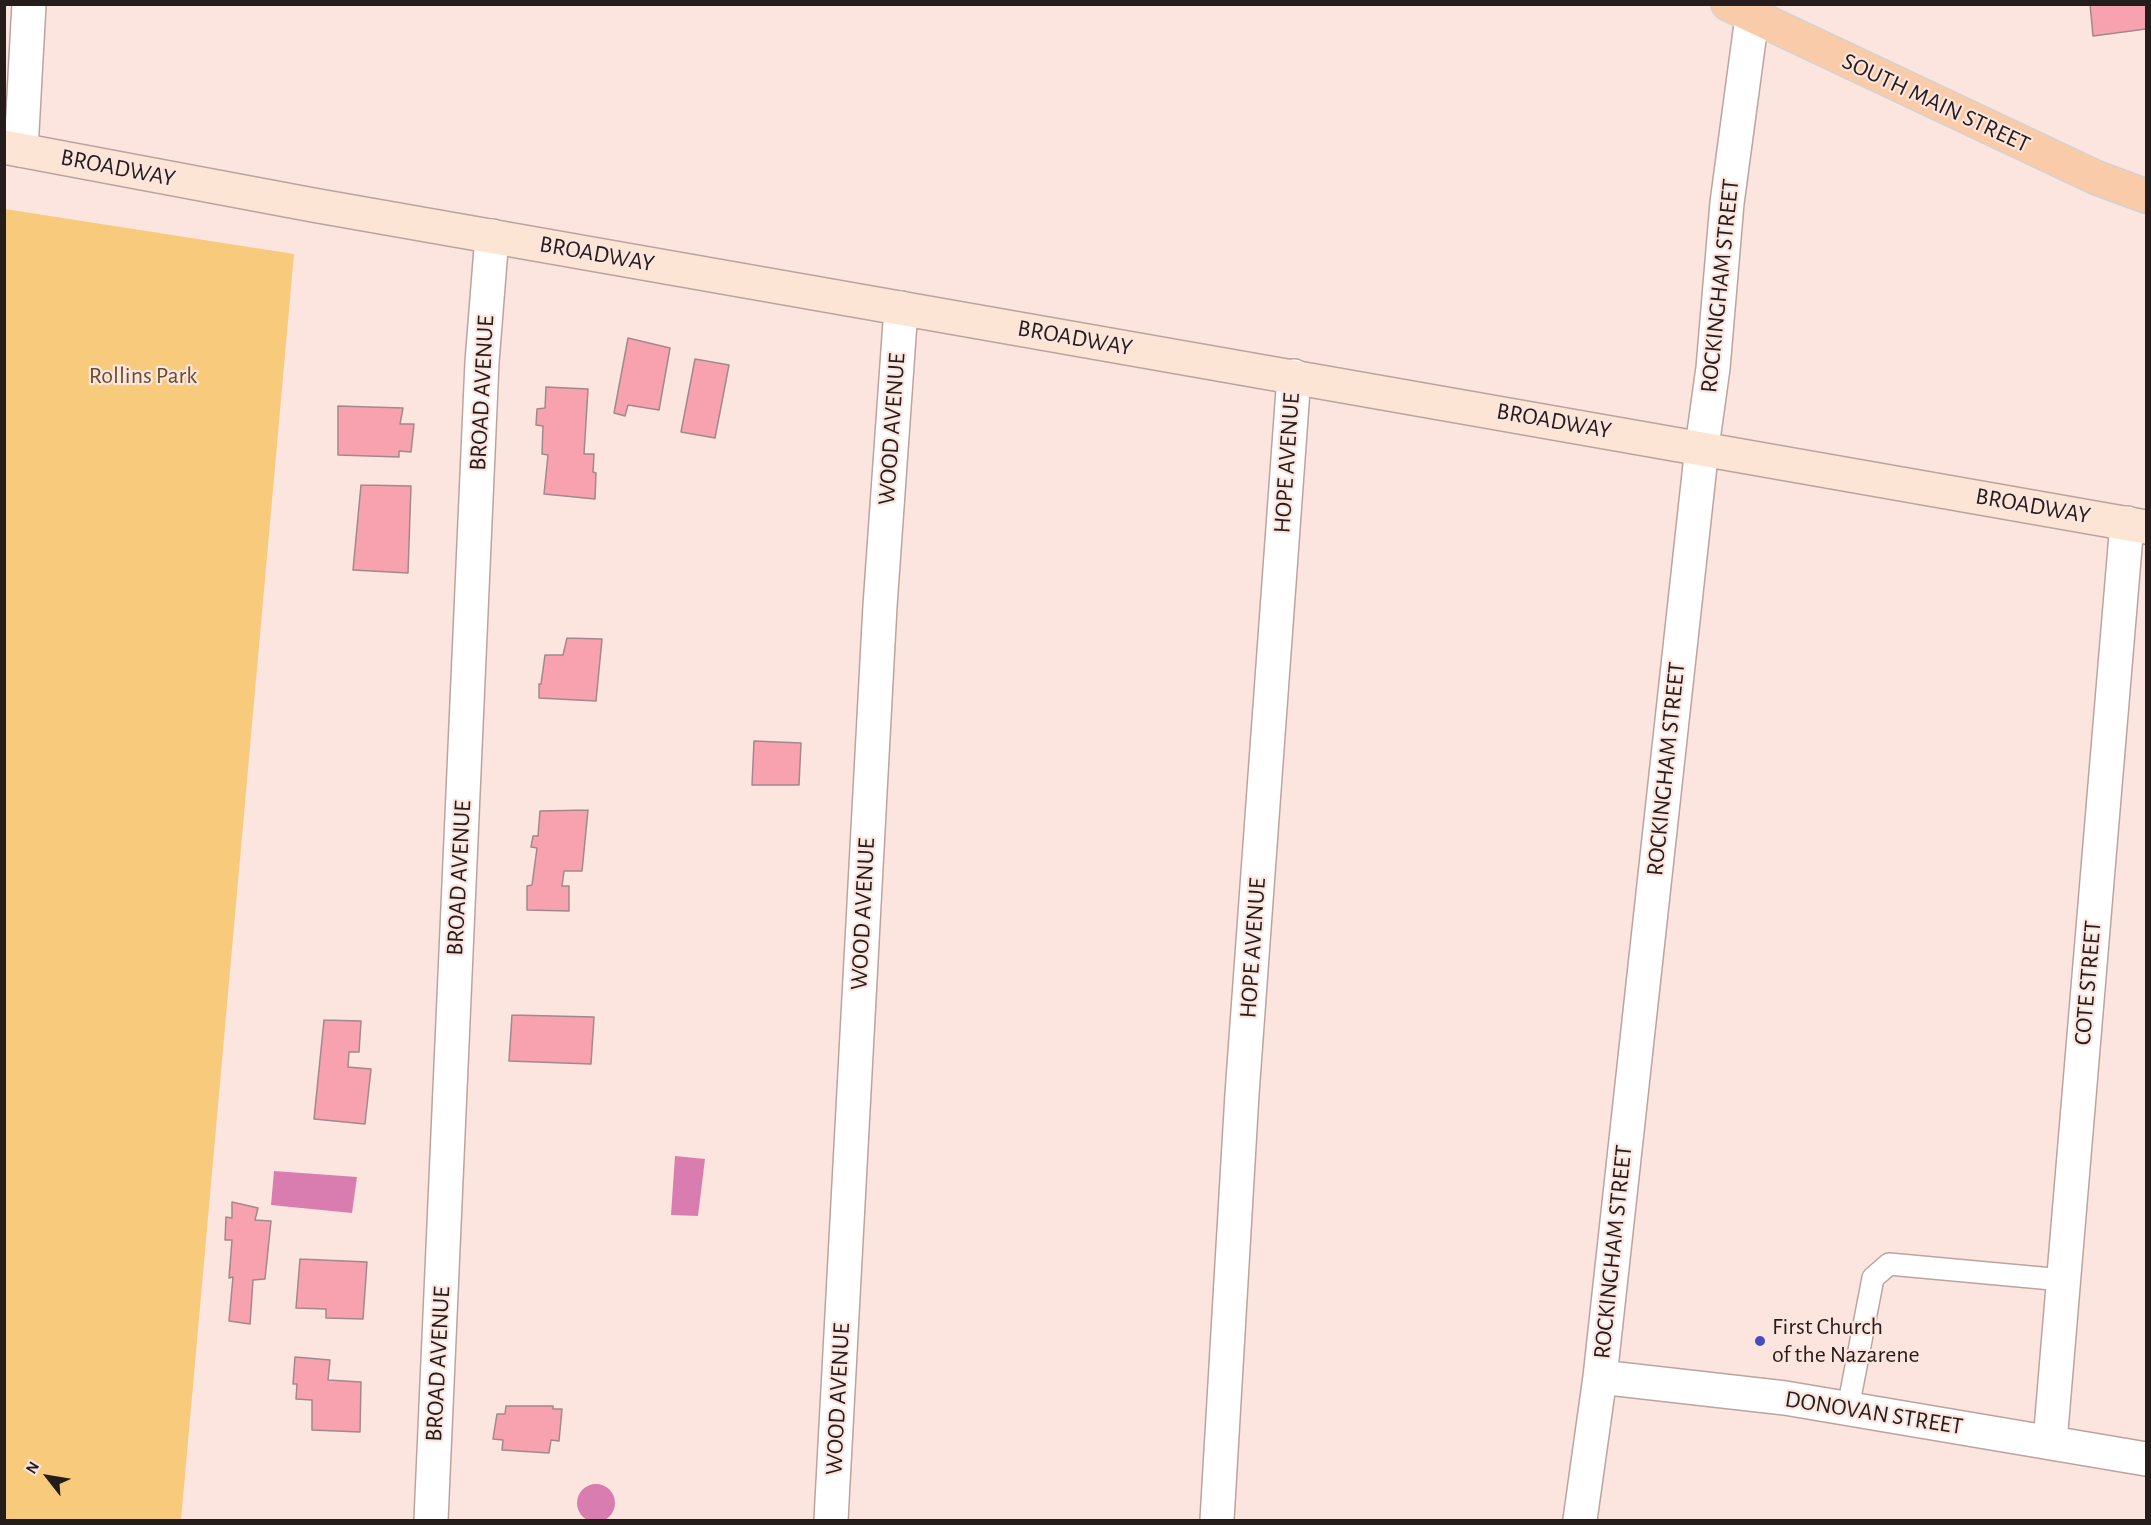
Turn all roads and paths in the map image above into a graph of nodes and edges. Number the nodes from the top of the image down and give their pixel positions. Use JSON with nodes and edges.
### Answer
{"nodes":[{"id":1,"x":29,"y":4,"type":"edge"},
{"id":2,"x":1740,"y":11,"type":"edge"},
{"id":3,"x":13,"y":149,"type":"edge"},
{"id":4,"x":2146,"y":196,"type":"edge"},
{"id":5,"x":492,"y":236,"type":"junction"},
{"id":6,"x":901,"y":308,"type":"junction"},
{"id":7,"x":1294,"y":376,"type":"junction"},
{"id":8,"x":1702,"y":447,"type":"junction"},
{"id":9,"x":2137,"y":525,"type":"edge"},
{"id":10,"x":2063,"y":1280,"type":"junction"},
{"id":11,"x":1599,"y":1377,"type":"junction"},
{"id":12,"x":1848,"y":1408,"type":"junction"},
{"id":13,"x":2050,"y":1442,"type":"junction"},
{"id":14,"x":2146,"y":1459,"type":"edge"},
{"id":15,"x":431,"y":1521,"type":"edge"},
{"id":16,"x":831,"y":1521,"type":"edge"},
{"id":17,"x":1217,"y":1521,"type":"edge"},
{"id":18,"x":1580,"y":1521,"type":"edge"}],
"edges":[{"from":1,"to":3,"type":"street"},
{"from":2,"to":4,"type":"main road","name":"SOUTH MAIN STREET"},
{"from":2,"to":8,"type":"street","name":"ROCKINGHAM STREET"},
{"from":3,"to":5,"type":"street","name":"BROADWAY"},
{"from":5,"to":6,"type":"street","name":"BROADWAY"},
{"from":5,"to":15,"type":"street","name":"BROAD AVENUE"},
{"from":6,"to":7,"type":"street","name":"BROADWAY"},
{"from":6,"to":16,"type":"street","name":"WOOD AVENUE"},
{"from":7,"to":8,"type":"street","name":"BROADWAY"},
{"from":7,"to":17,"type":"street","name":"HOPE AVENUE"},
{"from":8,"to":9,"type":"street","name":"BROADWAY"},
{"from":8,"to":11,"type":"street","name":"ROCKINGHAM STREET"},
{"from":9,"to":10,"type":"street","name":"COTE STREET"},
{"from":10,"to":12,"type":"lane"},
{"from":10,"to":13,"type":"street","name":"COTE STREET"},
{"from":11,"to":12,"type":"street","name":"DONOVAN STREET"},
{"from":11,"to":18,"type":"street","name":"ROCKINGHAM STREET"},
{"from":12,"to":13,"type":"street","name":"DONOVAN STREET"},
{"from":13,"to":14,"type":"street","name":"DONOVAN STREET"}]}
